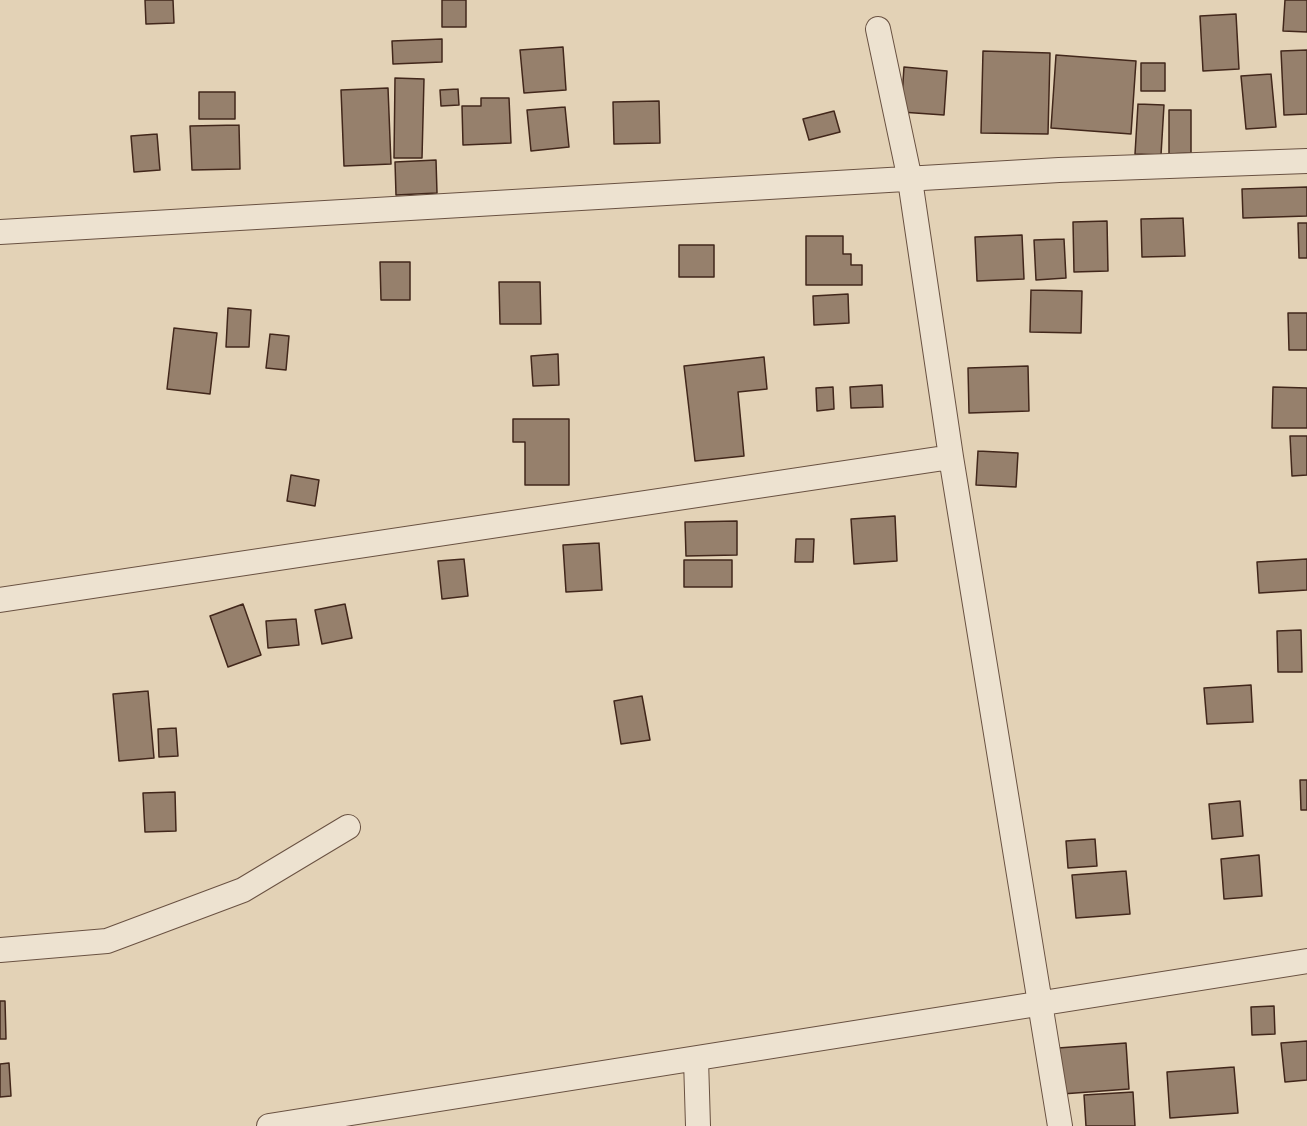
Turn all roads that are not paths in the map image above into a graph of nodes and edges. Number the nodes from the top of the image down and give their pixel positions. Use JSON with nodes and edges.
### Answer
{"nodes":[{"id":1,"x":878,"y":29,"type":"dead end"},
{"id":2,"x":1307,"y":161,"type":"edge"},
{"id":3,"x":910,"y":180,"type":"junction"},
{"id":4,"x":0,"y":232,"type":"edge"},
{"id":5,"x":951,"y":457,"type":"junction"},
{"id":6,"x":0,"y":600,"type":"edge"},
{"id":7,"x":348,"y":827,"type":"dead end"},
{"id":8,"x":0,"y":950,"type":"edge"},
{"id":9,"x":1307,"y":961,"type":"edge"},
{"id":10,"x":1041,"y":1005,"type":"junction"},
{"id":11,"x":696,"y":1059,"type":"junction"},
{"id":12,"x":269,"y":1126,"type":"edge"},
{"id":13,"x":698,"y":1126,"type":"edge"},
{"id":14,"x":1060,"y":1126,"type":"edge"}],
"edges":[{"from":1,"to":3,"type":"street"},
{"from":2,"to":3,"type":"street"},
{"from":3,"to":4,"type":"street"},
{"from":3,"to":5,"type":"street"},
{"from":5,"to":6,"type":"street"},
{"from":5,"to":10,"type":"street"},
{"from":7,"to":8,"type":"street"},
{"from":9,"to":10,"type":"street"},
{"from":10,"to":11,"type":"street"},
{"from":10,"to":14,"type":"street"},
{"from":11,"to":12,"type":"street"},
{"from":11,"to":13,"type":"street"}]}
